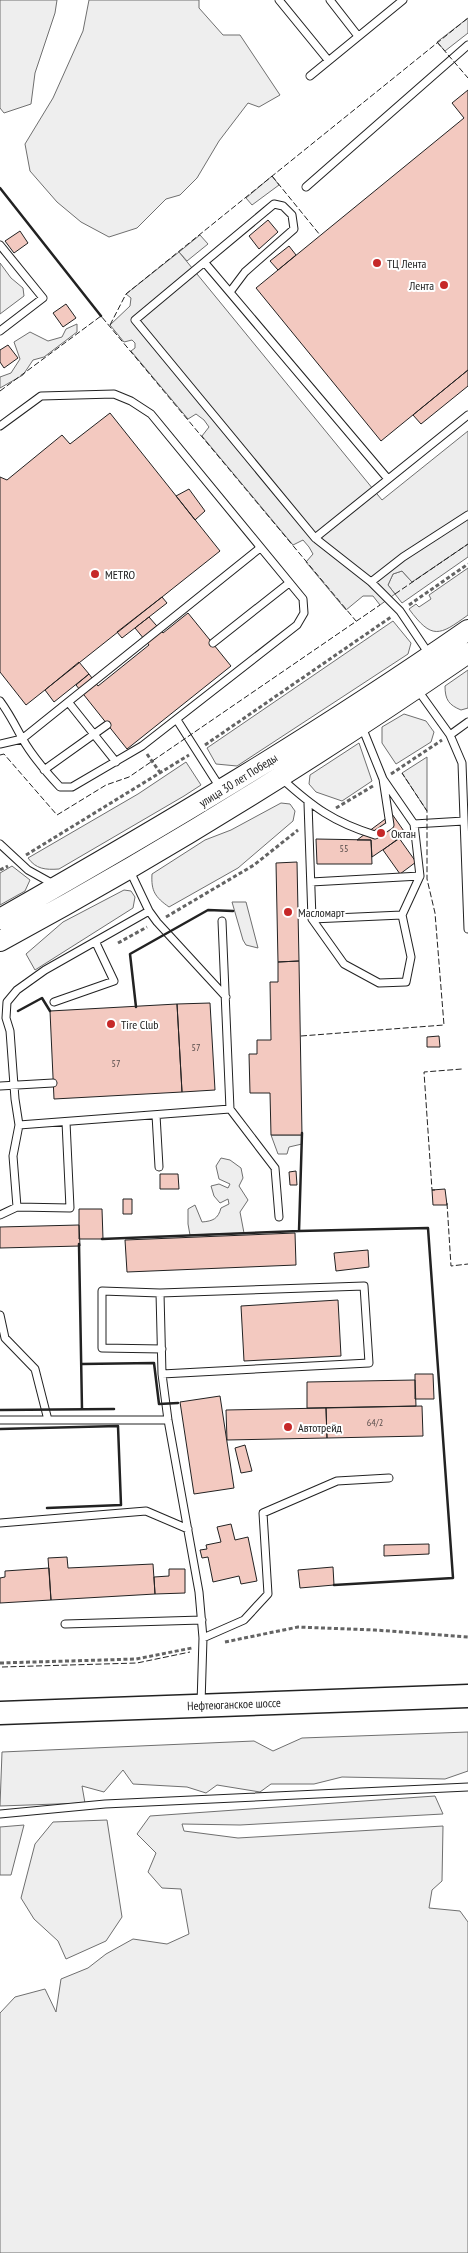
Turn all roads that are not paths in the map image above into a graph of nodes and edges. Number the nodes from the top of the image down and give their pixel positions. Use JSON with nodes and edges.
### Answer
{"nodes":[{"id":1,"x":279,"y":0,"type":"edge"},
{"id":2,"x":330,"y":0,"type":"edge"},
{"id":3,"x":403,"y":0,"type":"edge"},
{"id":4,"x":358,"y":36,"type":"junction"},
{"id":5,"x":468,"y":44,"type":"edge"},
{"id":6,"x":328,"y":60,"type":"junction"},
{"id":7,"x":310,"y":76,"type":"dead end"},
{"id":8,"x":306,"y":187,"type":"dead end"},
{"id":9,"x":0,"y":245,"type":"edge"},
{"id":10,"x":205,"y":263,"type":"junction"},
{"id":11,"x":230,"y":292,"type":"junction"},
{"id":12,"x":0,"y":331,"type":"edge"},
{"id":13,"x":468,"y":415,"type":"edge"},
{"id":14,"x":0,"y":426,"type":"edge"},
{"id":15,"x":388,"y":479,"type":"junction"},
{"id":16,"x":468,"y":515,"type":"edge"},
{"id":17,"x":315,"y":538,"type":"junction"},
{"id":18,"x":260,"y":548,"type":"junction"},
{"id":19,"x":371,"y":582,"type":"junction"},
{"id":20,"x":289,"y":583,"type":"junction"},
{"id":21,"x":468,"y":630,"type":"edge"},
{"id":22,"x":213,"y":643,"type":"dead end"},
{"id":23,"x":468,"y":653,"type":"edge"},
{"id":24,"x":431,"y":656,"type":"junction"},
{"id":25,"x":417,"y":688,"type":"junction"},
{"id":26,"x":0,"y":701,"type":"edge"},
{"id":27,"x":69,"y":703,"type":"junction"},
{"id":28,"x":177,"y":720,"type":"junction"},
{"id":29,"x":468,"y":722,"type":"edge"},
{"id":30,"x":108,"y":725,"type":"dead end"},
{"id":31,"x":362,"y":726,"type":"junction"},
{"id":32,"x":93,"y":735,"type":"junction"},
{"id":33,"x":450,"y":735,"type":"junction"},
{"id":34,"x":22,"y":739,"type":"junction"},
{"id":35,"x":0,"y":744,"type":"edge"},
{"id":36,"x":116,"y":762,"type":"junction"},
{"id":37,"x":465,"y":763,"type":"edge"},
{"id":38,"x":44,"y":770,"type":"junction"},
{"id":39,"x":281,"y":778,"type":"junction"},
{"id":40,"x":383,"y":779,"type":"junction"},
{"id":41,"x":222,"y":791,"type":"junction"},
{"id":42,"x":308,"y":803,"type":"junction"},
{"id":43,"x":464,"y":821,"type":"junction"},
{"id":44,"x":414,"y":824,"type":"junction"},
{"id":45,"x":0,"y":844,"type":"edge"},
{"id":46,"x":129,"y":869,"type":"junction"},
{"id":47,"x":420,"y":876,"type":"junction"},
{"id":48,"x":311,"y":882,"type":"junction"},
{"id":49,"x":58,"y":886,"type":"junction"},
{"id":50,"x":149,"y":912,"type":"junction"},
{"id":51,"x":402,"y":914,"type":"junction"},
{"id":52,"x":312,"y":918,"type":"junction"},
{"id":53,"x":0,"y":920,"type":"edge"},
{"id":54,"x":222,"y":920,"type":"dead end"},
{"id":55,"x":468,"y":929,"type":"edge"},
{"id":56,"x":0,"y":942,"type":"edge"},
{"id":57,"x":96,"y":943,"type":"junction"},
{"id":58,"x":226,"y":997,"type":"junction"},
{"id":59,"x":54,"y":1002,"type":"dead end"},
{"id":60,"x":53,"y":1083,"type":"dead end"},
{"id":61,"x":14,"y":1085,"type":"junction"},
{"id":62,"x":0,"y":1086,"type":"edge"},
{"id":63,"x":230,"y":1109,"type":"junction"},
{"id":64,"x":156,"y":1115,"type":"junction"},
{"id":65,"x":66,"y":1122,"type":"junction"},
{"id":66,"x":19,"y":1125,"type":"junction"},
{"id":67,"x":159,"y":1167,"type":"dead end"},
{"id":68,"x":17,"y":1207,"type":"junction"},
{"id":69,"x":0,"y":1215,"type":"edge"},
{"id":70,"x":279,"y":1217,"type":"dead end"},
{"id":71,"x":160,"y":1293,"type":"junction"},
{"id":72,"x":0,"y":1315,"type":"edge"},
{"id":73,"x":2,"y":1339,"type":"edge"},
{"id":74,"x":162,"y":1349,"type":"junction"},
{"id":75,"x":162,"y":1374,"type":"junction"},
{"id":76,"x":0,"y":1420,"type":"edge"},
{"id":77,"x":48,"y":1420,"type":"junction"},
{"id":78,"x":168,"y":1420,"type":"junction"},
{"id":79,"x":388,"y":1478,"type":"dead end"},
{"id":80,"x":0,"y":1523,"type":"edge"},
{"id":81,"x":188,"y":1529,"type":"junction"},
{"id":82,"x":202,"y":1620,"type":"junction"},
{"id":83,"x":65,"y":1624,"type":"dead end"},
{"id":84,"x":203,"y":1638,"type":"junction"},
{"id":85,"x":468,"y":1696,"type":"edge"},
{"id":86,"x":202,"y":1705,"type":"junction"},
{"id":87,"x":0,"y":1713,"type":"edge"},
{"id":88,"x":468,"y":1787,"type":"edge"},
{"id":89,"x":0,"y":1814,"type":"edge"}],
"edges":[{"from":1,"to":6,"type":"lane"},
{"from":2,"to":4,"type":"lane"},
{"from":3,"to":4,"type":"lane"},
{"from":4,"to":6,"type":"lane"},
{"from":5,"to":8,"type":"lane"},
{"from":6,"to":7,"type":"lane"},
{"from":9,"to":12,"type":"lane"},
{"from":10,"to":11,"type":"lane"},
{"from":10,"to":11,"type":"lane"},
{"from":10,"to":17,"type":"lane"},
{"from":11,"to":15,"type":"lane"},
{"from":13,"to":15,"type":"lane"},
{"from":14,"to":18,"type":"lane"},
{"from":15,"to":17,"type":"lane"},
{"from":16,"to":19,"type":"lane"},
{"from":17,"to":19,"type":"lane"},
{"from":18,"to":20,"type":"lane"},
{"from":18,"to":27,"type":"lane"},
{"from":19,"to":24,"type":"lane"},
{"from":20,"to":22,"type":"lane"},
{"from":20,"to":28,"type":"lane"},
{"from":21,"to":24,"type":"main road","name":"улица 30 лет Победы"},
{"from":23,"to":25,"type":"main road","name":"улица 30 лет Победы"},
{"from":24,"to":41,"type":"main road","name":"улица 30 лет Победы"},
{"from":25,"to":31,"type":"main road","name":"улица 30 лет Победы"},
{"from":25,"to":33,"type":"lane"},
{"from":26,"to":34,"type":"lane"},
{"from":27,"to":32,"type":"lane"},
{"from":27,"to":34,"type":"lane"},
{"from":28,"to":36,"type":"lane"},
{"from":28,"to":41,"type":"lane"},
{"from":29,"to":33,"type":"lane"},
{"from":30,"to":32,"type":"lane"},
{"from":31,"to":39,"type":"main road","name":"улица 30 лет Победы"},
{"from":31,"to":40,"type":"lane"},
{"from":32,"to":36,"type":"lane"},
{"from":32,"to":38,"type":"lane"},
{"from":33,"to":37,"type":"lane"},
{"from":34,"to":35,"type":"lane"},
{"from":34,"to":38,"type":"lane"},
{"from":36,"to":38,"type":"lane"},
{"from":37,"to":43,"type":"lane"},
{"from":39,"to":42,"type":"lane"},
{"from":39,"to":46,"type":"main road","name":"улица 30 лет Победы"},
{"from":40,"to":42,"type":"lane"},
{"from":40,"to":44,"type":"lane"},
{"from":41,"to":49,"type":"main road","name":"улица 30 лет Победы"},
{"from":42,"to":48,"type":"lane"},
{"from":43,"to":44,"type":"lane"},
{"from":43,"to":55,"type":"lane"},
{"from":44,"to":47,"type":"lane"},
{"from":45,"to":49,"type":"lane"},
{"from":46,"to":50,"type":"lane"},
{"from":46,"to":56,"type":"main road","name":"улица 30 лет Победы"},
{"from":47,"to":48,"type":"lane"},
{"from":47,"to":51,"type":"lane"},
{"from":48,"to":52,"type":"lane"},
{"from":49,"to":53,"type":"main road","name":"улица 30 лет Победы"},
{"from":50,"to":57,"type":"lane"},
{"from":50,"to":58,"type":"lane"},
{"from":51,"to":52,"type":"lane"},
{"from":51,"to":52,"type":"lane"},
{"from":54,"to":58,"type":"lane"},
{"from":57,"to":59,"type":"lane"},
{"from":57,"to":61,"type":"lane"},
{"from":58,"to":63,"type":"lane"},
{"from":60,"to":61,"type":"lane"},
{"from":61,"to":62,"type":"lane"},
{"from":61,"to":66,"type":"lane"},
{"from":63,"to":64,"type":"lane"},
{"from":63,"to":70,"type":"lane"},
{"from":64,"to":65,"type":"lane"},
{"from":64,"to":67,"type":"lane"},
{"from":65,"to":66,"type":"lane"},
{"from":65,"to":68,"type":"lane"},
{"from":66,"to":68,"type":"lane"},
{"from":68,"to":69,"type":"lane"},
{"from":71,"to":74,"type":"lane"},
{"from":71,"to":74,"type":"lane"},
{"from":71,"to":75,"type":"lane"},
{"from":72,"to":73,"type":"lane"},
{"from":73,"to":77,"type":"lane"},
{"from":74,"to":75,"type":"lane"},
{"from":75,"to":78,"type":"lane"},
{"from":76,"to":77,"type":"lane"},
{"from":77,"to":78,"type":"lane"},
{"from":78,"to":81,"type":"lane"},
{"from":79,"to":84,"type":"lane"},
{"from":80,"to":81,"type":"lane"},
{"from":81,"to":82,"type":"lane"},
{"from":82,"to":83,"type":"lane"},
{"from":82,"to":84,"type":"lane"},
{"from":84,"to":86,"type":"lane"},
{"from":85,"to":86,"type":"main road","name":"Нефтеюганское шоссе"},
{"from":86,"to":87,"type":"main road","name":"Нефтеюганское шоссе"},
{"from":88,"to":89,"type":"lane"}]}
